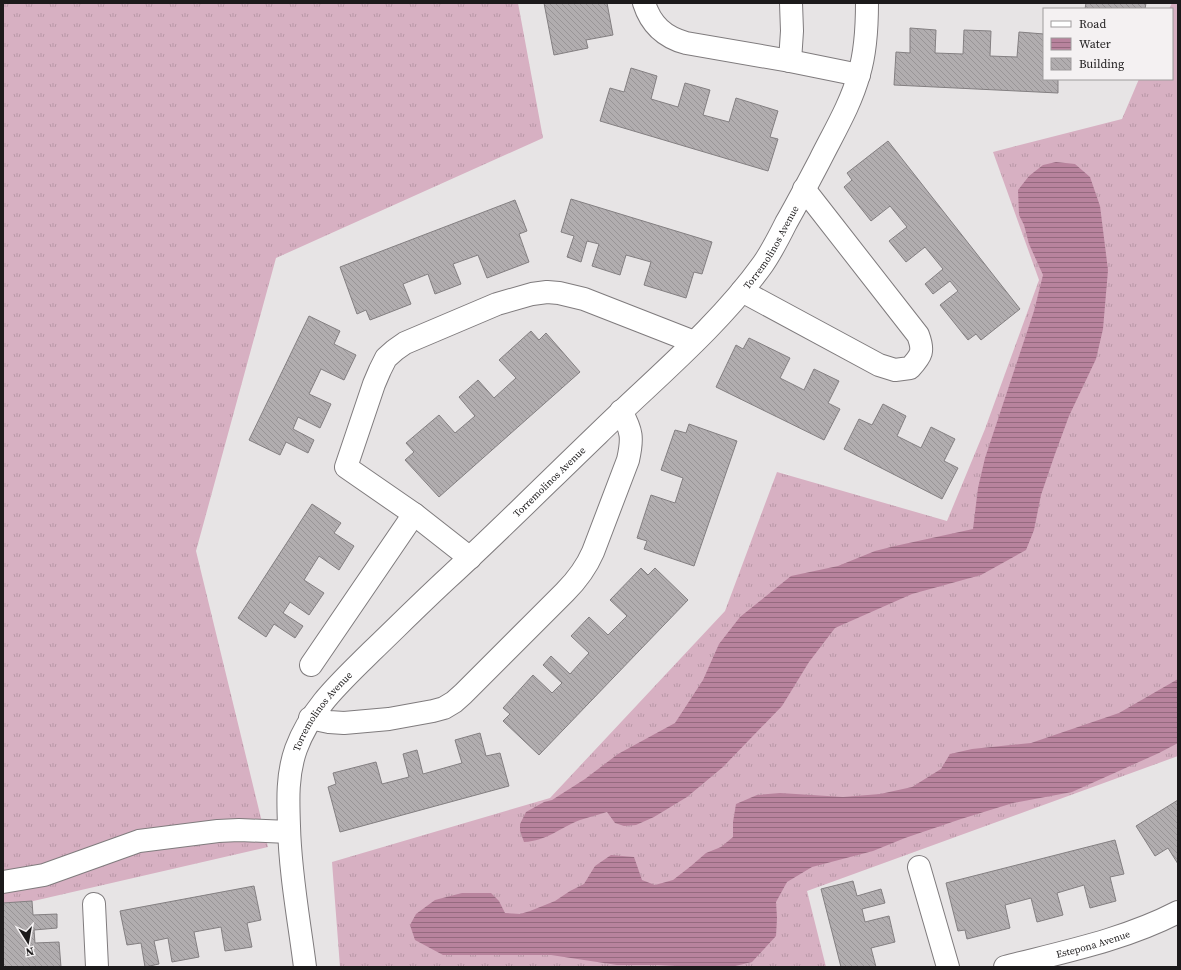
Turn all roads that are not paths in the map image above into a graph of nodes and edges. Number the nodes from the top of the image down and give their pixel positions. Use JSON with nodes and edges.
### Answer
{"nodes":[{"id":1,"x":644,"y":3,"type":"edge"},
{"id":2,"x":791,"y":3,"type":"edge"},
{"id":3,"x":867,"y":3,"type":"edge"},
{"id":4,"x":790,"y":61,"type":"junction"},
{"id":5,"x":859,"y":75,"type":"junction"},
{"id":6,"x":804,"y":189,"type":"junction"},
{"id":7,"x":742,"y":291,"type":"junction"},
{"id":8,"x":694,"y":342,"type":"junction"},
{"id":9,"x":621,"y":411,"type":"junction"},
{"id":10,"x":414,"y":514,"type":"junction"},
{"id":11,"x":470,"y":558,"type":"junction"},
{"id":12,"x":311,"y":665,"type":"dead end"},
{"id":13,"x":310,"y":718,"type":"junction"},
{"id":14,"x":289,"y":832,"type":"junction"},
{"id":15,"x":919,"y":867,"type":"dead end"},
{"id":16,"x":3,"y":882,"type":"edge"},
{"id":17,"x":94,"y":904,"type":"dead end"},
{"id":18,"x":1178,"y":912,"type":"edge"},
{"id":19,"x":97,"y":967,"type":"edge"},
{"id":20,"x":305,"y":967,"type":"edge"},
{"id":21,"x":948,"y":967,"type":"edge"},
{"id":22,"x":1005,"y":967,"type":"edge"}],
"edges":[{"from":1,"to":4,"type":"street"},
{"from":2,"to":4,"type":"street"},
{"from":3,"to":5,"type":"street","name":"Torremolinos Avenue"},
{"from":4,"to":5,"type":"street"},
{"from":5,"to":6,"type":"street","name":"Torremolinos Avenue"},
{"from":6,"to":7,"type":"street","name":"Torremolinos Avenue"},
{"from":6,"to":7,"type":"street"},
{"from":7,"to":8,"type":"street","name":"Torremolinos Avenue"},
{"from":8,"to":9,"type":"street","name":"Torremolinos Avenue"},
{"from":8,"to":10,"type":"street"},
{"from":9,"to":11,"type":"street","name":"Torremolinos Avenue"},
{"from":9,"to":13,"type":"street"},
{"from":10,"to":11,"type":"street"},
{"from":10,"to":12,"type":"street"},
{"from":11,"to":13,"type":"street","name":"Torremolinos Avenue"},
{"from":13,"to":14,"type":"street","name":"Torremolinos Avenue"},
{"from":14,"to":16,"type":"street"},
{"from":14,"to":20,"type":"street","name":"Torremolinos Avenue"},
{"from":15,"to":21,"type":"street"},
{"from":17,"to":19,"type":"street"},
{"from":18,"to":22,"type":"street","name":"Estepona Avenue"}]}
